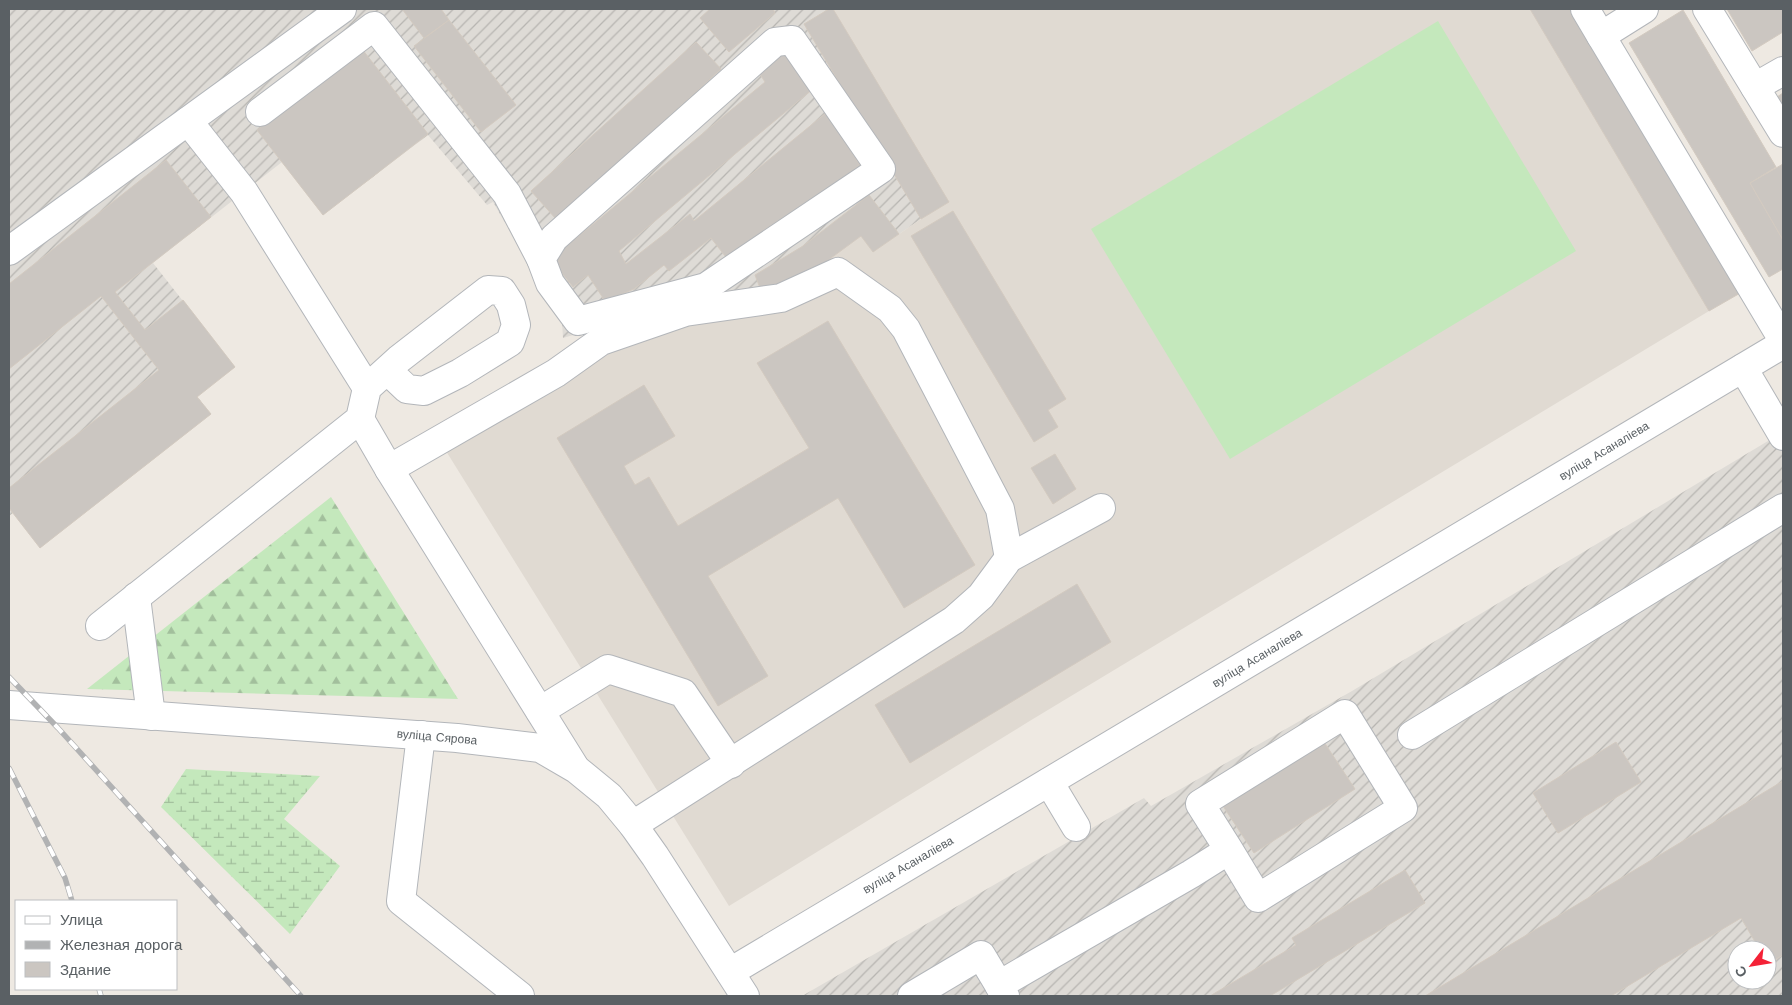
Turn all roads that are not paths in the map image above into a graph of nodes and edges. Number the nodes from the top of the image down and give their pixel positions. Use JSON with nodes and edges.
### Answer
{"nodes":[{"id":1,"x":342,"y":9,"type":"edge"},
{"id":2,"x":1585,"y":9,"type":"edge"},
{"id":3,"x":1644,"y":9,"type":"edge"},
{"id":4,"x":1707,"y":9,"type":"edge"},
{"id":5,"x":1601,"y":36,"type":"junction"},
{"id":6,"x":1783,"y":71,"type":"edge"},
{"id":7,"x":1755,"y":87,"type":"junction"},
{"id":8,"x":260,"y":112,"type":"dead end"},
{"id":9,"x":188,"y":121,"type":"junction"},
{"id":10,"x":1783,"y":133,"type":"edge"},
{"id":11,"x":9,"y":250,"type":"edge"},
{"id":12,"x":541,"y":259,"type":"junction"},
{"id":13,"x":578,"y":320,"type":"junction"},
{"id":14,"x":1783,"y":340,"type":"edge"},
{"id":15,"x":1783,"y":344,"type":"edge"},
{"id":16,"x":585,"y":352,"type":"junction"},
{"id":17,"x":1743,"y":368,"type":"junction"},
{"id":18,"x":388,"y":370,"type":"dead end"},
{"id":19,"x":367,"y":388,"type":"junction"},
{"id":20,"x":360,"y":419,"type":"junction"},
{"id":21,"x":1783,"y":436,"type":"edge"},
{"id":22,"x":389,"y":469,"type":"junction"},
{"id":23,"x":1101,"y":508,"type":"dead end"},
{"id":24,"x":1783,"y":508,"type":"edge"},
{"id":25,"x":1008,"y":558,"type":"junction"},
{"id":26,"x":136,"y":597,"type":"junction"},
{"id":27,"x":100,"y":626,"type":"dead end"},
{"id":28,"x":9,"y":705,"type":"edge"},
{"id":29,"x":540,"y":711,"type":"junction"},
{"id":30,"x":151,"y":716,"type":"junction"},
{"id":31,"x":421,"y":735,"type":"junction"},
{"id":32,"x":1412,"y":735,"type":"dead end"},
{"id":33,"x":731,"y":764,"type":"junction"},
{"id":34,"x":576,"y":769,"type":"junction"},
{"id":35,"x":1048,"y":782,"type":"junction"},
{"id":36,"x":633,"y":826,"type":"junction"},
{"id":37,"x":1076,"y":826,"type":"dead end"},
{"id":38,"x":1228,"y":850,"type":"junction"},
{"id":39,"x":730,"y":972,"type":"junction"},
{"id":40,"x":1002,"y":991,"type":"edge"},
{"id":41,"x":520,"y":996,"type":"edge"},
{"id":42,"x":745,"y":996,"type":"edge"},
{"id":43,"x":912,"y":996,"type":"edge"}],
"edges":[{"from":1,"to":9,"type":"street"},
{"from":2,"to":5,"type":"street"},
{"from":3,"to":5,"type":"street"},
{"from":4,"to":7,"type":"street"},
{"from":5,"to":14,"type":"street"},
{"from":6,"to":7,"type":"street"},
{"from":7,"to":10,"type":"street"},
{"from":8,"to":12,"type":"street"},
{"from":9,"to":11,"type":"street"},
{"from":9,"to":19,"type":"street"},
{"from":12,"to":13,"type":"street"},
{"from":12,"to":13,"type":"street"},
{"from":13,"to":16,"type":"street"},
{"from":15,"to":17,"type":"street","name":"вуліца Асаналіева"},
{"from":16,"to":22,"type":"street"},
{"from":16,"to":25,"type":"street"},
{"from":17,"to":21,"type":"street"},
{"from":17,"to":35,"type":"street","name":"вуліца Асаналіева"},
{"from":18,"to":19,"type":"street"},
{"from":19,"to":20,"type":"street"},
{"from":20,"to":22,"type":"street"},
{"from":20,"to":26,"type":"street"},
{"from":22,"to":29,"type":"street"},
{"from":23,"to":25,"type":"street"},
{"from":24,"to":32,"type":"street"},
{"from":25,"to":33,"type":"street"},
{"from":26,"to":27,"type":"street"},
{"from":26,"to":30,"type":"street"},
{"from":28,"to":30,"type":"street","name":"вуліца Сярова"},
{"from":29,"to":33,"type":"street"},
{"from":29,"to":34,"type":"street"},
{"from":30,"to":31,"type":"street","name":"вуліца Сярова"},
{"from":31,"to":34,"type":"street","name":"вуліца Сярова"},
{"from":31,"to":41,"type":"street"},
{"from":33,"to":36,"type":"street"},
{"from":34,"to":36,"type":"street","name":"вуліца Сярова"},
{"from":35,"to":37,"type":"street"},
{"from":35,"to":39,"type":"street","name":"вуліца Асаналіева"},
{"from":36,"to":39,"type":"street","name":"вуліца Сярова"},
{"from":38,"to":38,"type":"street"},
{"from":38,"to":40,"type":"street"},
{"from":39,"to":42,"type":"street","name":"вуліца Сярова"},
{"from":40,"to":43,"type":"street"}]}
